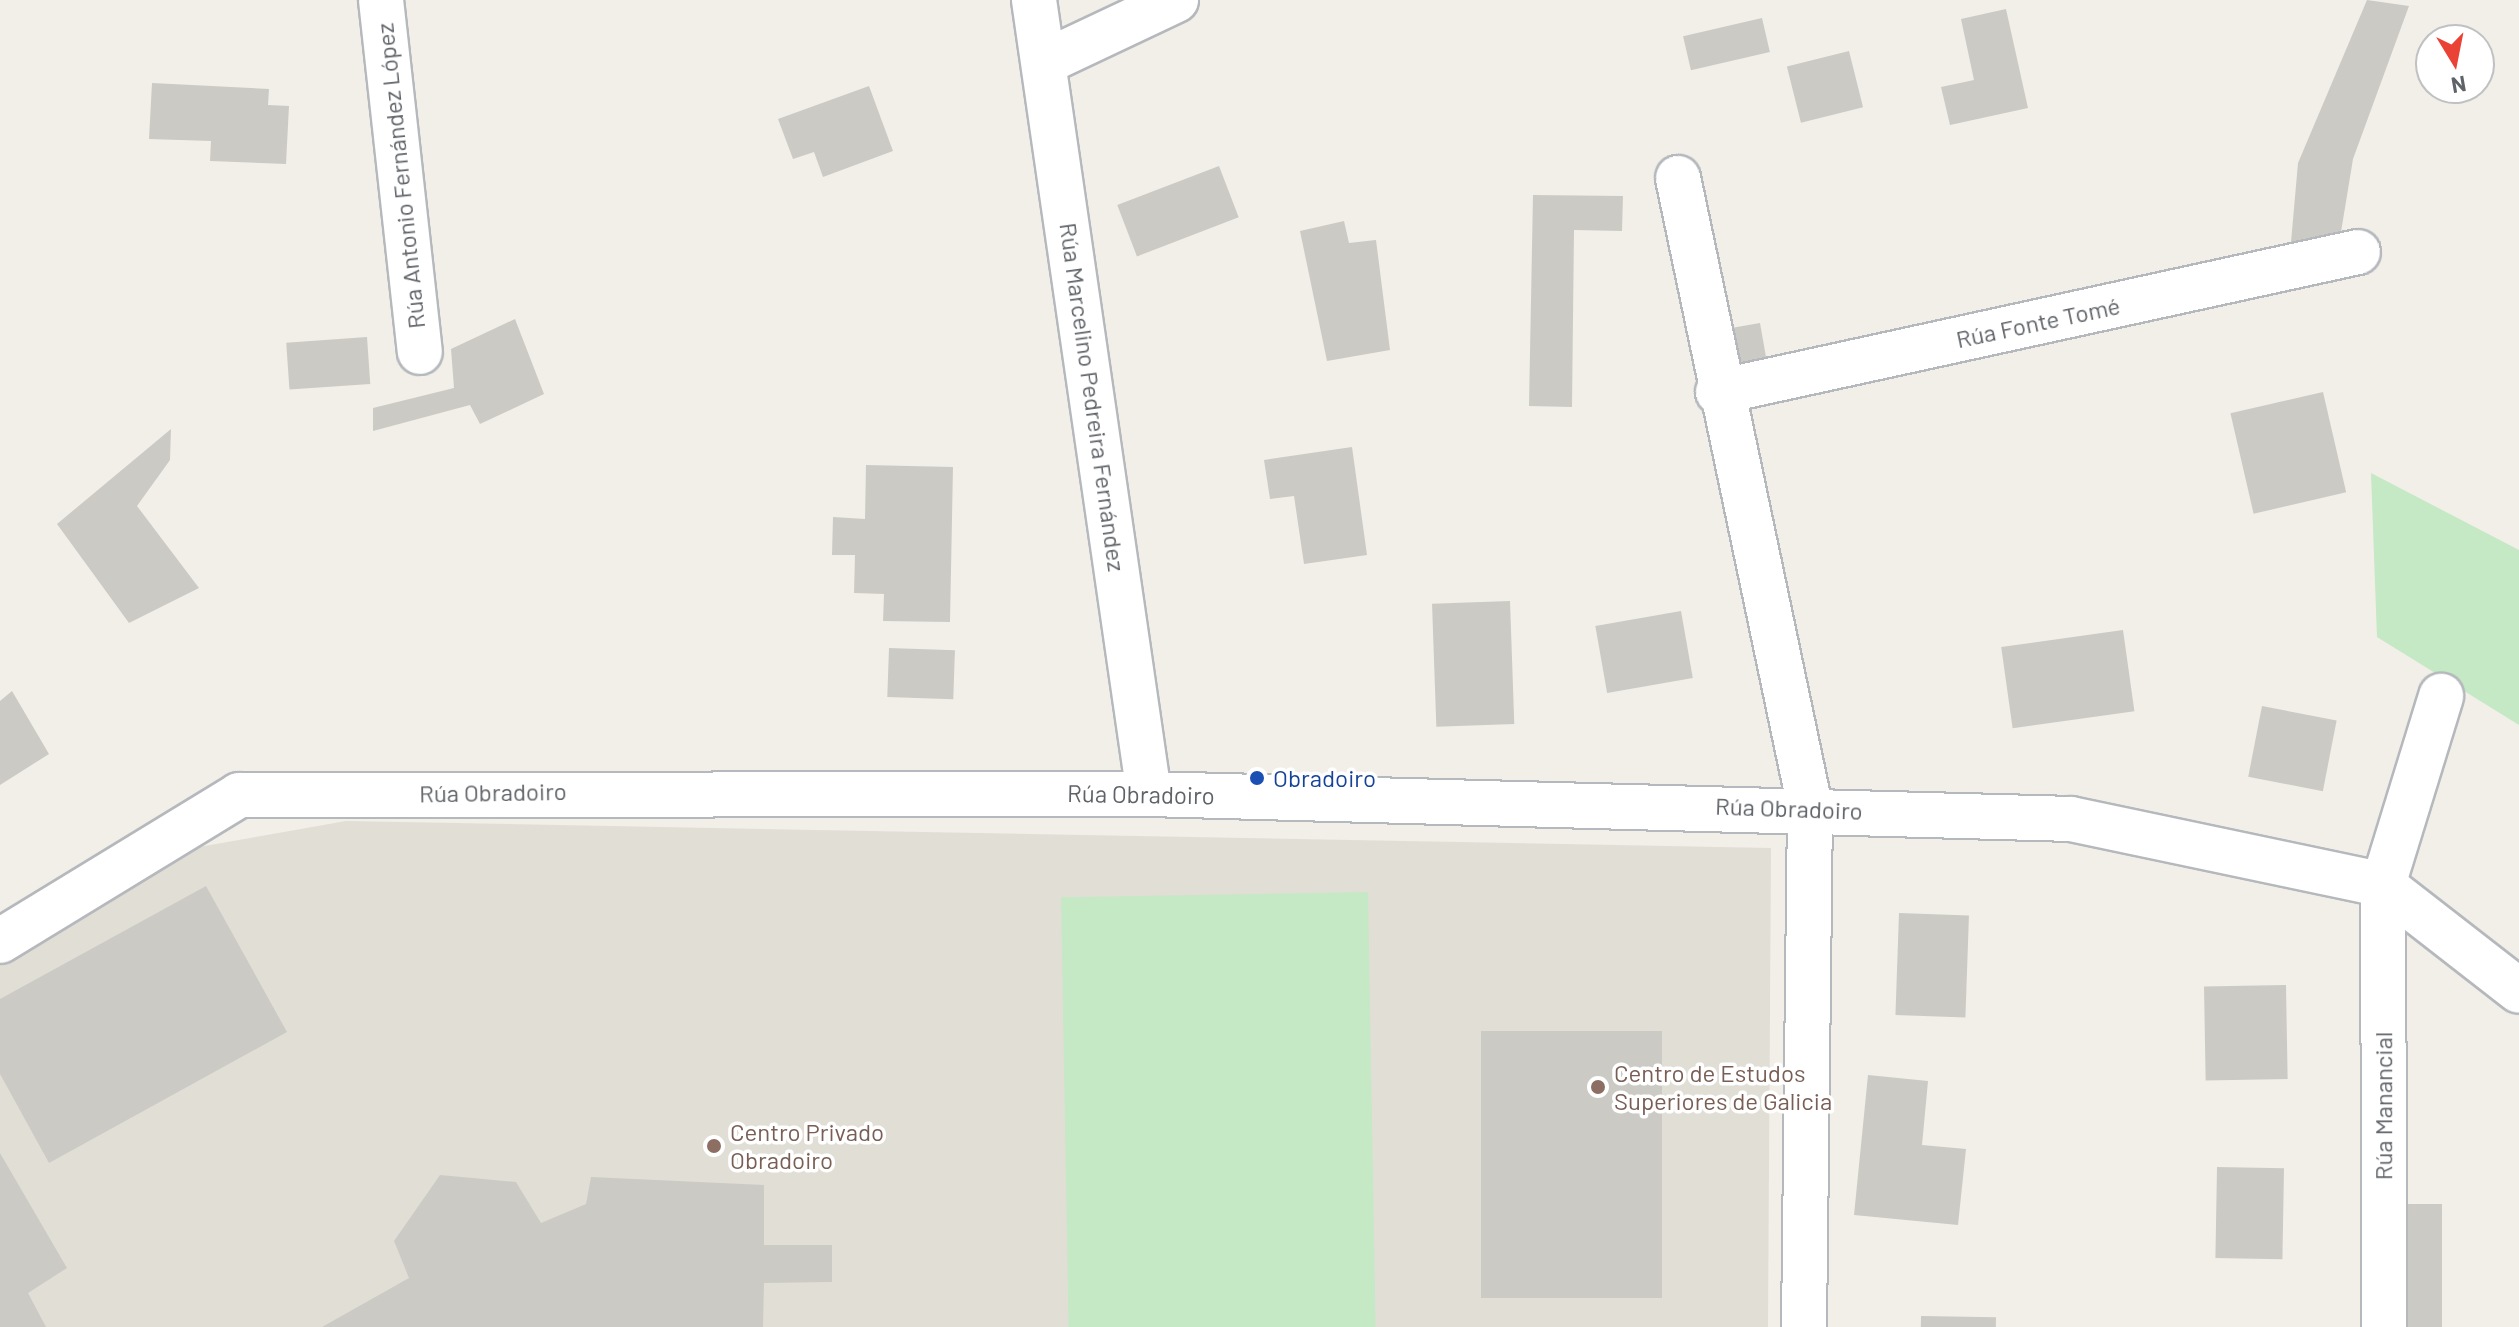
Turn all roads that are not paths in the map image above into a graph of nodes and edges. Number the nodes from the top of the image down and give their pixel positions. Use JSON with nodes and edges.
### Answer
{"nodes":[{"id":1,"x":381,"y":0,"type":"edge"},
{"id":2,"x":1034,"y":0,"type":"edge"},
{"id":3,"x":1176,"y":0,"type":"edge"},
{"id":4,"x":1045,"y":62,"type":"junction"},
{"id":5,"x":1678,"y":178,"type":"dead end"},
{"id":6,"x":2358,"y":252,"type":"dead end"},
{"id":7,"x":420,"y":352,"type":"dead end"},
{"id":8,"x":1718,"y":392,"type":"junction"},
{"id":9,"x":2441,"y":696,"type":"dead end"},
{"id":10,"x":1149,"y":794,"type":"junction"},
{"id":11,"x":1810,"y":807,"type":"junction"},
{"id":12,"x":2383,"y":885,"type":"junction"},
{"id":13,"x":0,"y":941,"type":"edge"},
{"id":14,"x":2519,"y":991,"type":"edge"},
{"id":15,"x":1804,"y":1327,"type":"edge"},
{"id":16,"x":2384,"y":1327,"type":"edge"}],
"edges":[{"from":1,"to":7,"type":"street","name":"Rúa Antonio Fernández López"},
{"from":2,"to":4,"type":"street","name":"Rúa Marcelino Pedreira Fernández"},
{"from":3,"to":4,"type":"street"},
{"from":4,"to":10,"type":"street","name":"Rúa Marcelino Pedreira Fernández"},
{"from":5,"to":8,"type":"street"},
{"from":6,"to":8,"type":"street","name":"Rúa Fonte Tomé"},
{"from":8,"to":11,"type":"street"},
{"from":9,"to":12,"type":"street","name":"Rúa Manancial"},
{"from":10,"to":11,"type":"street","name":"Rúa Obradoiro"},
{"from":10,"to":13,"type":"street","name":"Rúa Obradoiro"},
{"from":11,"to":12,"type":"street","name":"Rúa Obradoiro"},
{"from":11,"to":15,"type":"street"},
{"from":12,"to":14,"type":"street","name":"Rúa Obradoiro"},
{"from":12,"to":16,"type":"street","name":"Rúa Manancial"}]}
